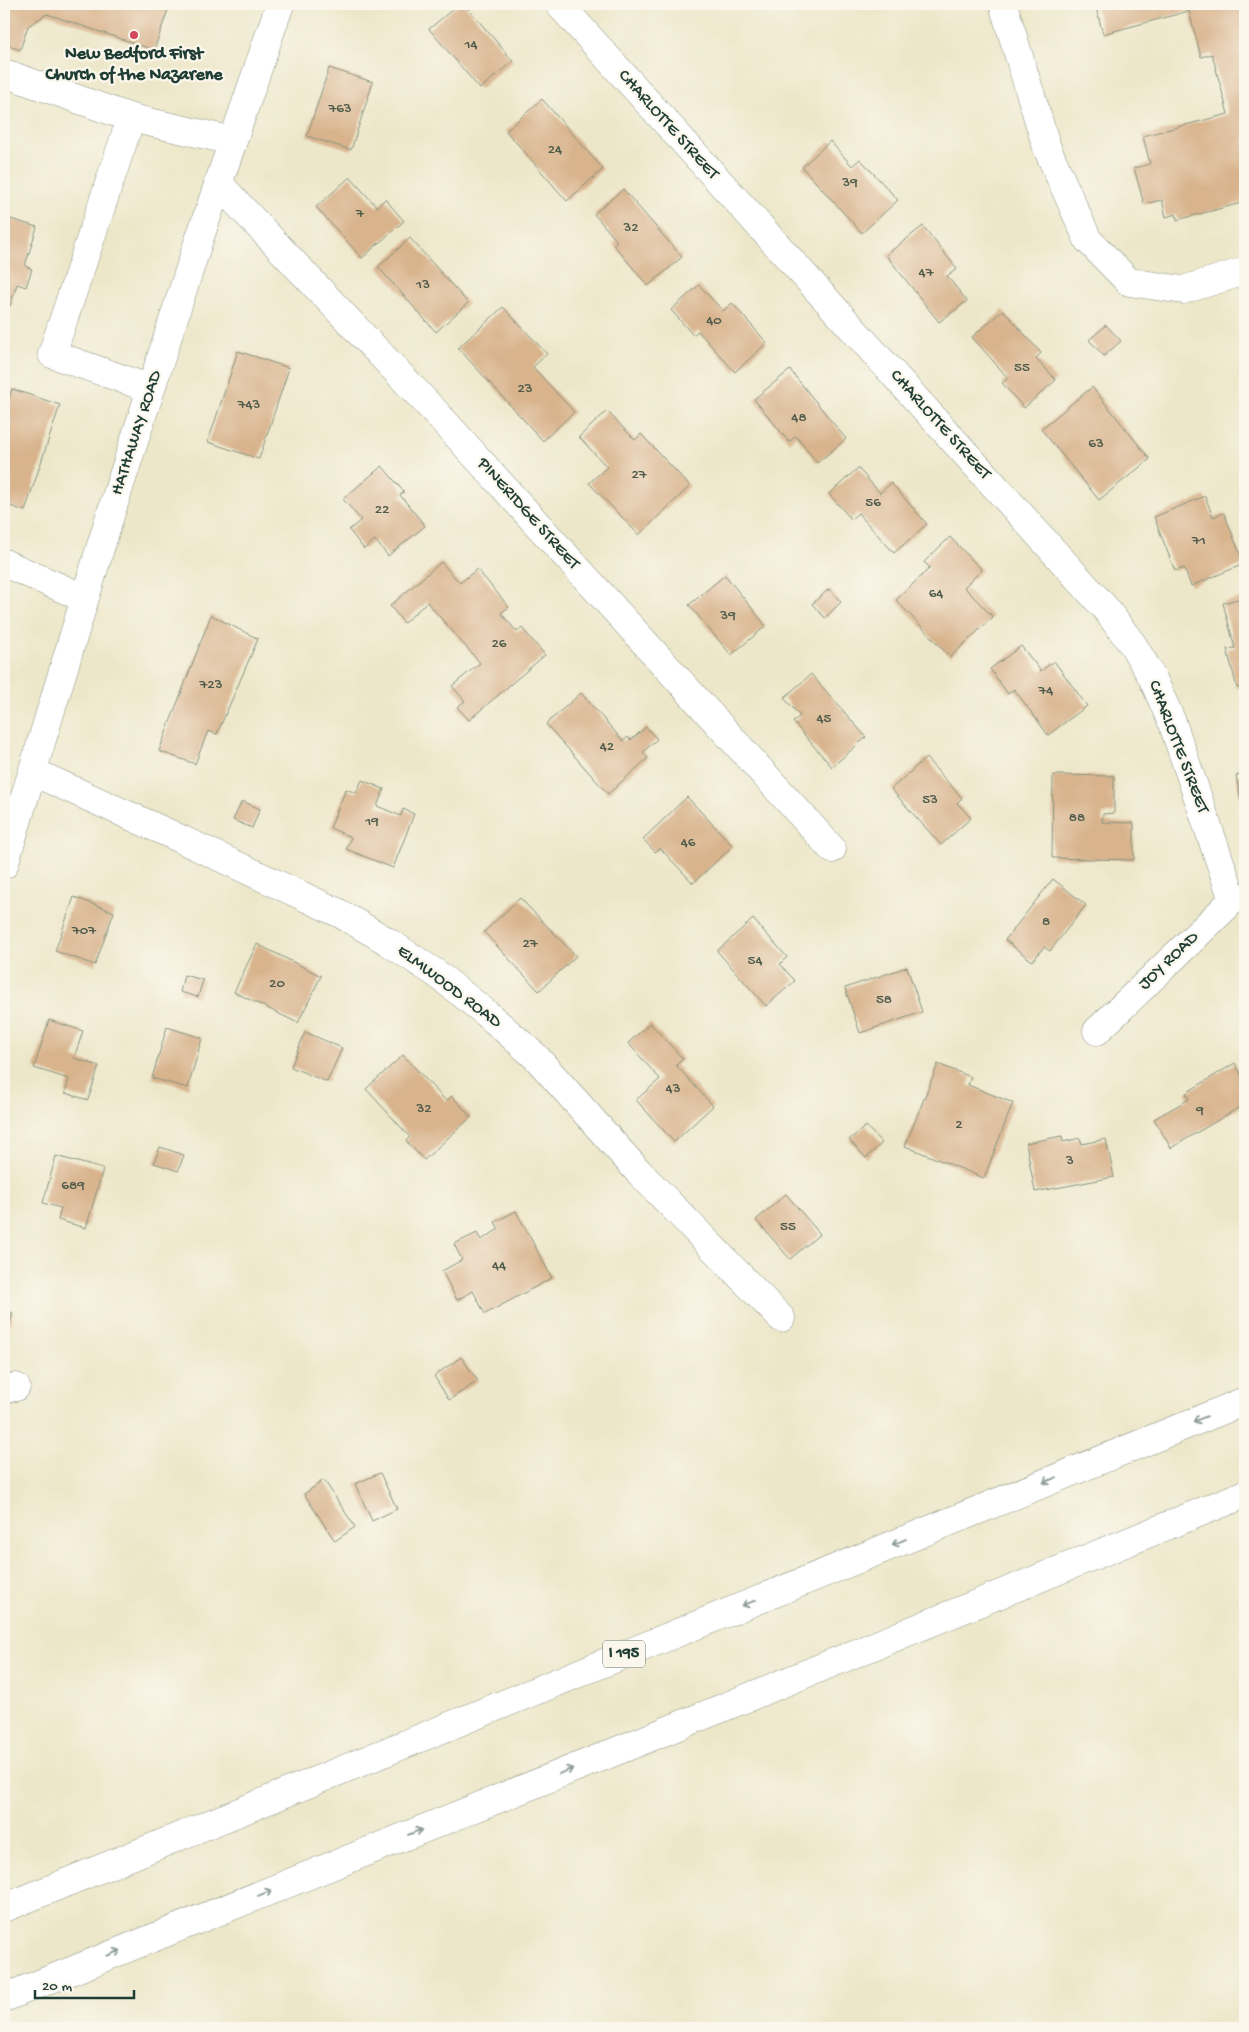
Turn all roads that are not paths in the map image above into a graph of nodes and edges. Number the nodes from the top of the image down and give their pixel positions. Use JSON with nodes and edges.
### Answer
{"nodes":[{"id":1,"x":280,"y":4,"type":"edge"},
{"id":2,"x":559,"y":4,"type":"edge"},
{"id":3,"x":1003,"y":4,"type":"edge"},
{"id":4,"x":4,"y":73,"type":"edge"},
{"id":5,"x":131,"y":118,"type":"junction"},
{"id":6,"x":233,"y":141,"type":"junction"},
{"id":7,"x":218,"y":183,"type":"junction"},
{"id":8,"x":1245,"y":271,"type":"edge"},
{"id":9,"x":151,"y":389,"type":"junction"},
{"id":10,"x":4,"y":563,"type":"edge"},
{"id":11,"x":84,"y":598,"type":"junction"},
{"id":12,"x":33,"y":772,"type":"junction"},
{"id":13,"x":832,"y":849,"type":"dead end"},
{"id":14,"x":4,"y":865,"type":"edge"},
{"id":15,"x":1239,"y":899,"type":"edge"},
{"id":16,"x":1097,"y":1031,"type":"dead end"},
{"id":17,"x":782,"y":1318,"type":"dead end"},
{"id":18,"x":1245,"y":1401,"type":"edge"},
{"id":19,"x":1245,"y":1494,"type":"edge"},
{"id":20,"x":4,"y":1908,"type":"edge"},
{"id":21,"x":4,"y":1998,"type":"edge"}],
"edges":[{"from":1,"to":6,"type":"main road","name":"HATHAWAY ROAD"},
{"from":2,"to":15,"type":"main road","name":"CHARLOTTE STREET"},
{"from":3,"to":8,"type":"main road"},
{"from":4,"to":5,"type":"main road"},
{"from":5,"to":6,"type":"main road"},
{"from":5,"to":9,"type":"main road"},
{"from":6,"to":7,"type":"main road","name":"HATHAWAY ROAD"},
{"from":7,"to":9,"type":"main road","name":"HATHAWAY ROAD"},
{"from":7,"to":13,"type":"main road","name":"PINERIDGE STREET"},
{"from":9,"to":11,"type":"main road","name":"HATHAWAY ROAD"},
{"from":10,"to":11,"type":"main road"},
{"from":11,"to":12,"type":"main road","name":"HATHAWAY ROAD"},
{"from":12,"to":14,"type":"main road","name":"HATHAWAY ROAD"},
{"from":12,"to":17,"type":"main road","name":"ELMWOOD ROAD"},
{"from":15,"to":16,"type":"main road","name":"JOY ROAD"},
{"from":18,"to":20,"type":"main road","number":"I 195","one_way":true},
{"from":21,"to":19,"type":"main road","one_way":true}]}
